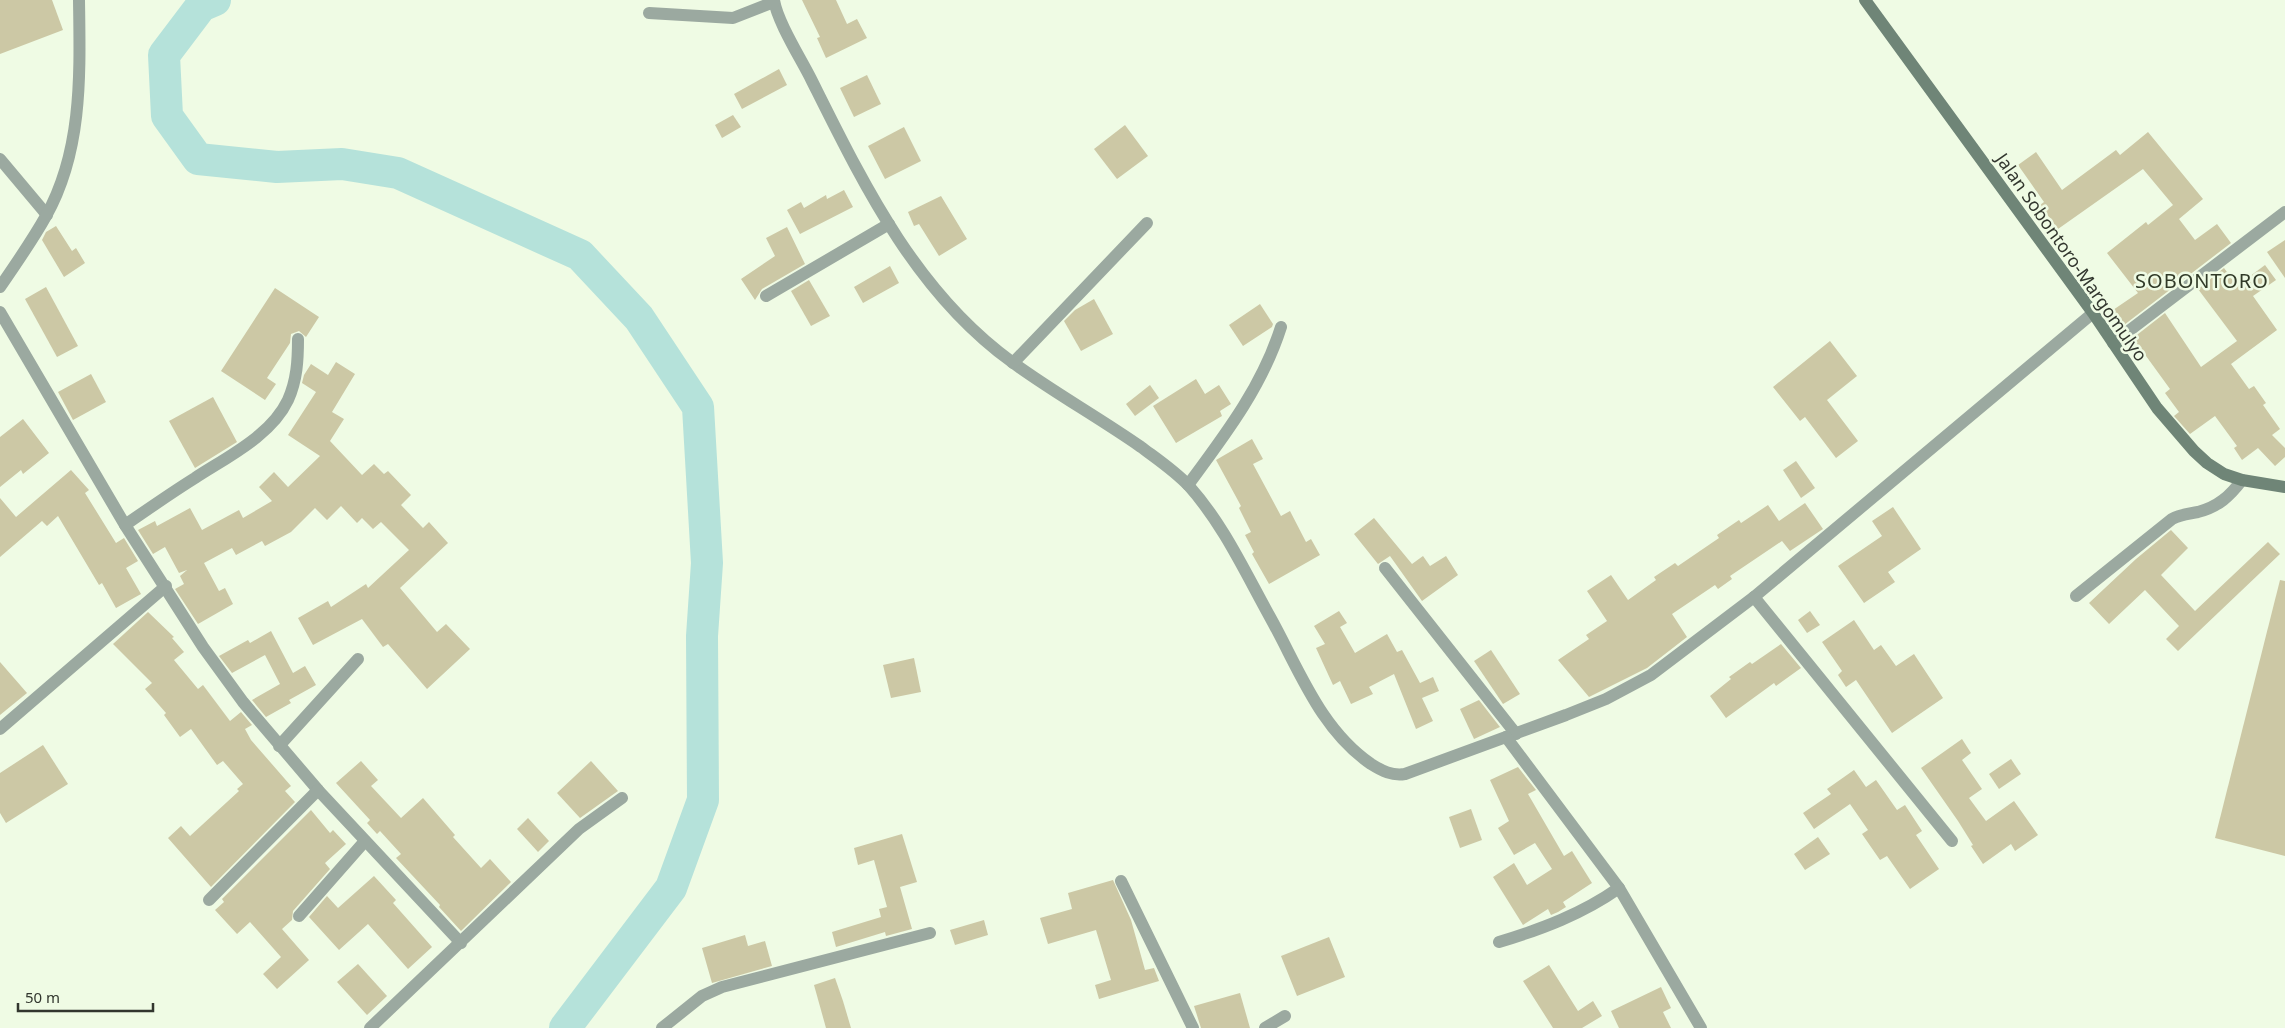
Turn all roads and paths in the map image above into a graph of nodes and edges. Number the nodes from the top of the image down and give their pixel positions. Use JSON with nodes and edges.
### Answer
{"nodes":[{"id":1,"x":79,"y":0,"type":"edge"},
{"id":2,"x":1865,"y":0,"type":"edge"},
{"id":3,"x":774,"y":1,"type":"edge"},
{"id":4,"x":649,"y":13,"type":"dead end"},
{"id":5,"x":0,"y":159,"type":"edge"},
{"id":6,"x":2285,"y":212,"type":"edge"},
{"id":7,"x":47,"y":215,"type":"junction"},
{"id":8,"x":1147,"y":223,"type":"dead end"},
{"id":9,"x":889,"y":224,"type":"junction"},
{"id":10,"x":0,"y":287,"type":"edge"},
{"id":11,"x":766,"y":296,"type":"dead end"},
{"id":12,"x":0,"y":312,"type":"edge"},
{"id":13,"x":2093,"y":314,"type":"junction"},
{"id":14,"x":1281,"y":327,"type":"dead end"},
{"id":15,"x":298,"y":339,"type":"dead end"},
{"id":16,"x":2113,"y":344,"type":"junction"},
{"id":17,"x":1013,"y":363,"type":"junction"},
{"id":18,"x":2242,"y":480,"type":"junction"},
{"id":19,"x":1188,"y":485,"type":"junction"},
{"id":20,"x":2285,"y":487,"type":"edge"},
{"id":21,"x":124,"y":525,"type":"junction"},
{"id":22,"x":1386,"y":568,"type":"dead end"},
{"id":23,"x":166,"y":586,"type":"junction"},
{"id":24,"x":2076,"y":596,"type":"dead end"},
{"id":25,"x":1754,"y":597,"type":"junction"},
{"id":26,"x":358,"y":659,"type":"dead end"},
{"id":27,"x":0,"y":729,"type":"edge"},
{"id":28,"x":1511,"y":735,"type":"junction"},
{"id":29,"x":279,"y":746,"type":"junction"},
{"id":30,"x":318,"y":790,"type":"junction"},
{"id":31,"x":622,"y":798,"type":"dead end"},
{"id":32,"x":365,"y":841,"type":"junction"},
{"id":33,"x":1952,"y":841,"type":"dead end"},
{"id":34,"x":1121,"y":881,"type":"dead end"},
{"id":35,"x":1619,"y":888,"type":"junction"},
{"id":36,"x":209,"y":900,"type":"dead end"},
{"id":37,"x":299,"y":916,"type":"dead end"},
{"id":38,"x":930,"y":933,"type":"dead end"},
{"id":39,"x":1499,"y":942,"type":"dead end"},
{"id":40,"x":461,"y":943,"type":"junction"},
{"id":41,"x":1285,"y":1016,"type":"dead end"},
{"id":42,"x":370,"y":1028,"type":"edge"},
{"id":43,"x":662,"y":1028,"type":"edge"},
{"id":44,"x":1193,"y":1028,"type":"edge"},
{"id":45,"x":1265,"y":1028,"type":"edge"},
{"id":46,"x":1701,"y":1028,"type":"edge"}],
"edges":[{"from":1,"to":7,"type":"street"},
{"from":2,"to":13,"type":"street","name":"Jalan Sobontoro-Margomulyo"},
{"from":3,"to":4,"type":"street"},
{"from":3,"to":9,"type":"street"},
{"from":5,"to":7,"type":"street"},
{"from":6,"to":16,"type":"street"},
{"from":7,"to":10,"type":"street"},
{"from":8,"to":17,"type":"street"},
{"from":9,"to":11,"type":"street"},
{"from":9,"to":17,"type":"street"},
{"from":12,"to":21,"type":"street"},
{"from":13,"to":16,"type":"street","name":"Jalan Sobontoro-Margomulyo"},
{"from":13,"to":25,"type":"street"},
{"from":14,"to":19,"type":"street"},
{"from":15,"to":21,"type":"street"},
{"from":16,"to":18,"type":"street","name":"Jalan Sobontoro-Margomulyo"},
{"from":17,"to":19,"type":"street"},
{"from":18,"to":20,"type":"street","name":"Jalan Sobontoro-Margomulyo"},
{"from":18,"to":24,"type":"street"},
{"from":19,"to":28,"type":"street"},
{"from":21,"to":23,"type":"street"},
{"from":22,"to":28,"type":"street"},
{"from":23,"to":27,"type":"street"},
{"from":23,"to":29,"type":"street"},
{"from":25,"to":28,"type":"street"},
{"from":25,"to":33,"type":"street"},
{"from":26,"to":29,"type":"street"},
{"from":28,"to":35,"type":"street"},
{"from":29,"to":30,"type":"street"},
{"from":30,"to":32,"type":"street"},
{"from":30,"to":36,"type":"street"},
{"from":31,"to":40,"type":"street"},
{"from":32,"to":37,"type":"street"},
{"from":32,"to":40,"type":"street"},
{"from":34,"to":44,"type":"street"},
{"from":35,"to":39,"type":"street"},
{"from":35,"to":46,"type":"street"},
{"from":38,"to":43,"type":"street"},
{"from":40,"to":42,"type":"street"},
{"from":41,"to":45,"type":"street"}]}
